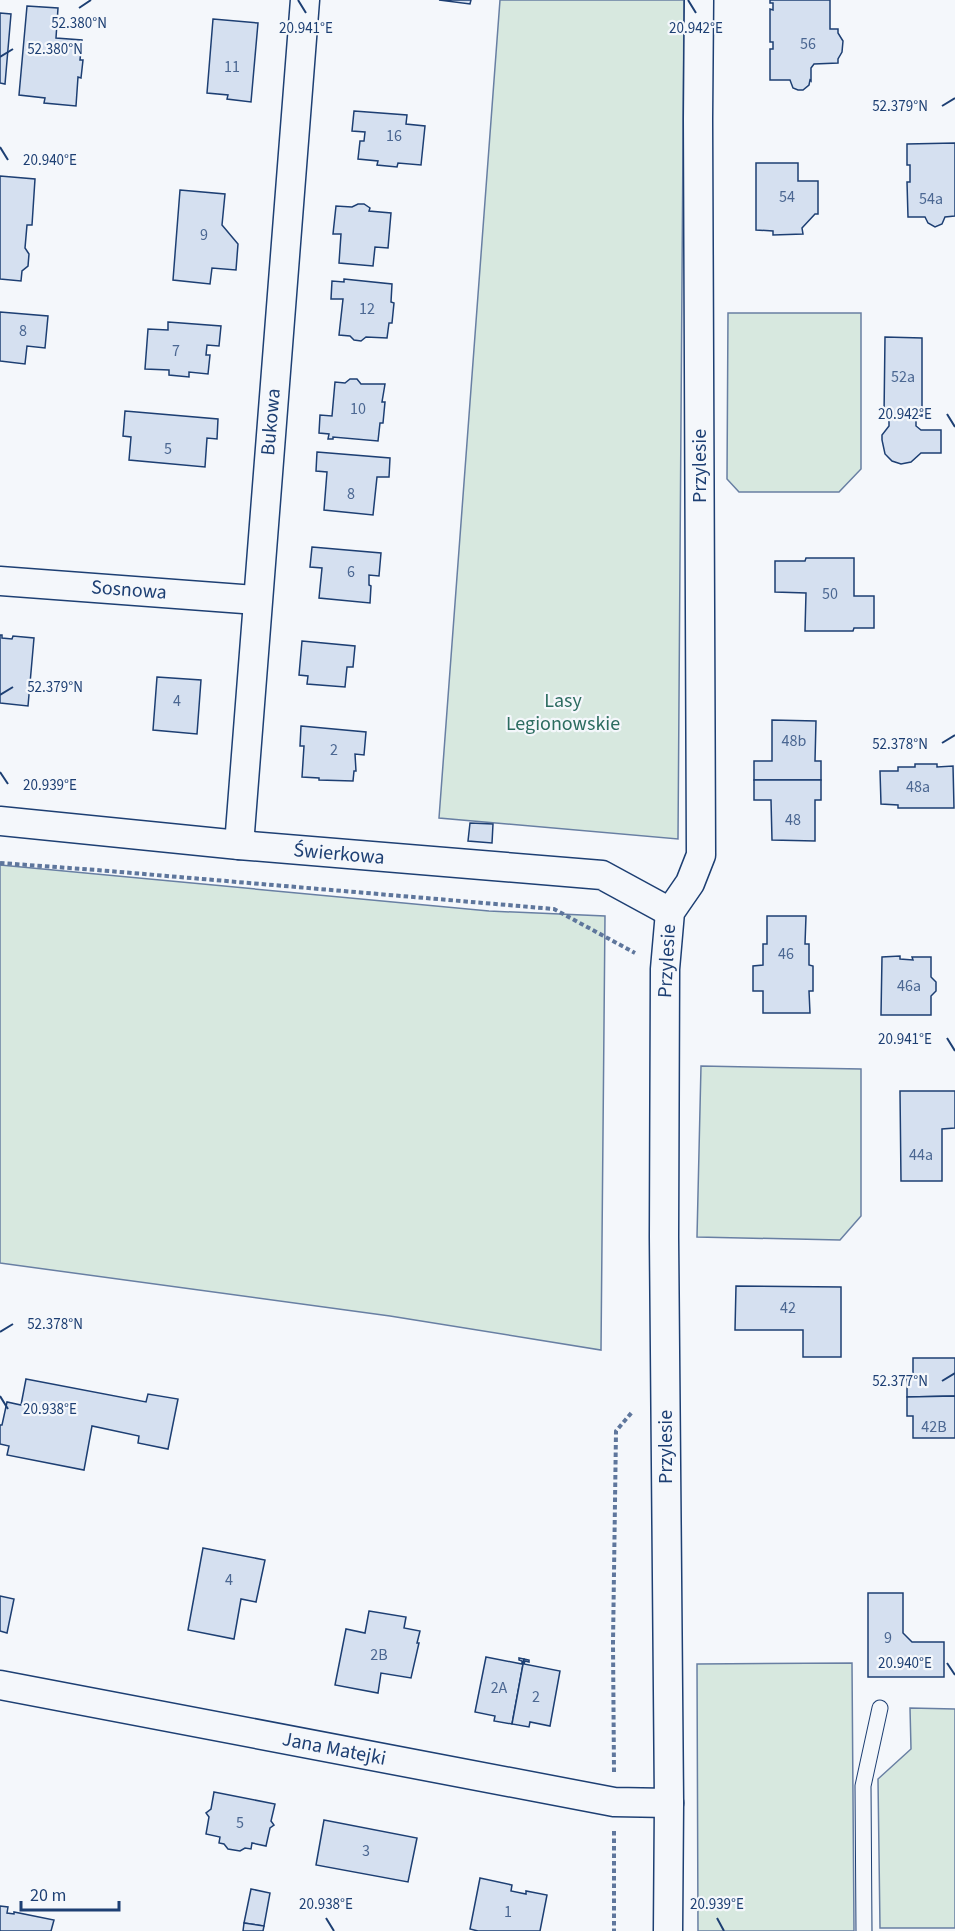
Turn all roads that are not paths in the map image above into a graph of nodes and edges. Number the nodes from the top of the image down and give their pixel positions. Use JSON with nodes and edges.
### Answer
{"nodes":[{"id":1,"x":305,"y":0,"type":"edge"},
{"id":2,"x":699,"y":0,"type":"edge"},
{"id":3,"x":0,"y":581,"type":"edge"},
{"id":4,"x":257,"y":600,"type":"junction"},
{"id":5,"x":0,"y":821,"type":"edge"},
{"id":6,"x":239,"y":845,"type":"junction"},
{"id":7,"x":670,"y":912,"type":"junction"},
{"id":8,"x":0,"y":1685,"type":"edge"},
{"id":9,"x":880,"y":1708,"type":"dead end"},
{"id":10,"x":669,"y":1803,"type":"junction"},
{"id":11,"x":668,"y":1931,"type":"edge"},
{"id":12,"x":864,"y":1931,"type":"edge"}],
"edges":[{"from":1,"to":4,"type":"street","name":"Bukowa"},
{"from":2,"to":7,"type":"street","name":"Przylesie"},
{"from":3,"to":4,"type":"street","name":"Sosnowa"},
{"from":4,"to":6,"type":"street","name":"Bukowa"},
{"from":5,"to":6,"type":"street","name":"Świerkowa"},
{"from":6,"to":7,"type":"street","name":"Świerkowa"},
{"from":7,"to":10,"type":"street","name":"Przylesie"},
{"from":8,"to":10,"type":"street","name":"Jana Matejki"},
{"from":9,"to":12,"type":"lane"},
{"from":10,"to":11,"type":"street","name":"Przylesie"}]}
